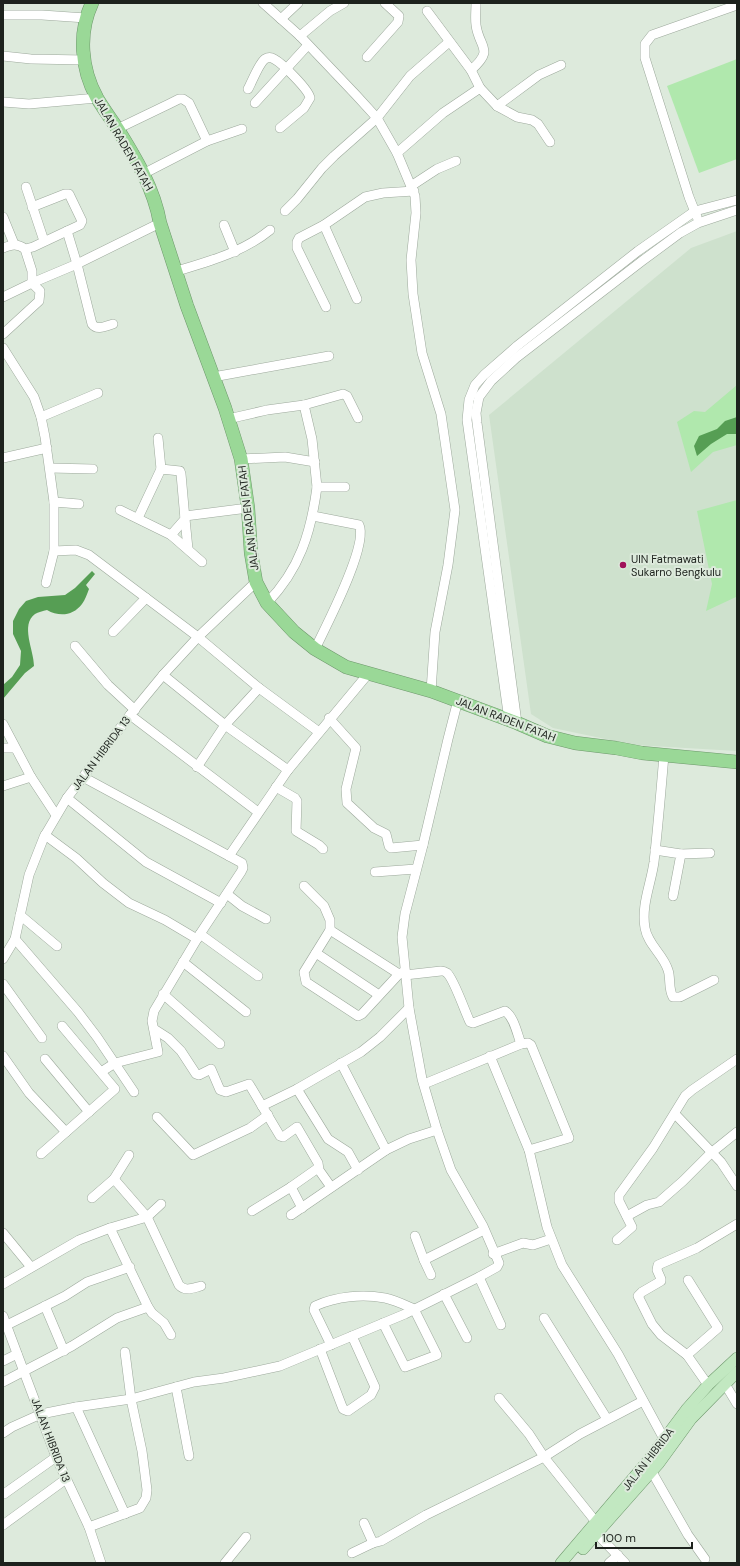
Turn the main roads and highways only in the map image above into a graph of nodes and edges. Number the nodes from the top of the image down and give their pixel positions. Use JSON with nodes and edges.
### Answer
{"nodes":[{"id":1,"x":92,"y":3,"type":"edge"},
{"id":2,"x":737,"y":762,"type":"edge"},
{"id":3,"x":737,"y":1358,"type":"edge"},
{"id":4,"x":737,"y":1372,"type":"edge"},
{"id":5,"x":607,"y":1515,"type":"junction"},
{"id":6,"x":561,"y":1563,"type":"edge"},
{"id":7,"x":570,"y":1563,"type":"edge"}],
"edges":[{"from":1,"to":2,"type":"highway","name":"JALAN RADEN FATAH"},
{"from":3,"to":5,"type":"main road","name":"JALAN HIBRIDA"},
{"from":4,"to":5,"type":"main road"},
{"from":5,"to":6,"type":"main road","name":"JALAN HIBRIDA"},
{"from":5,"to":7,"type":"main road"}]}
